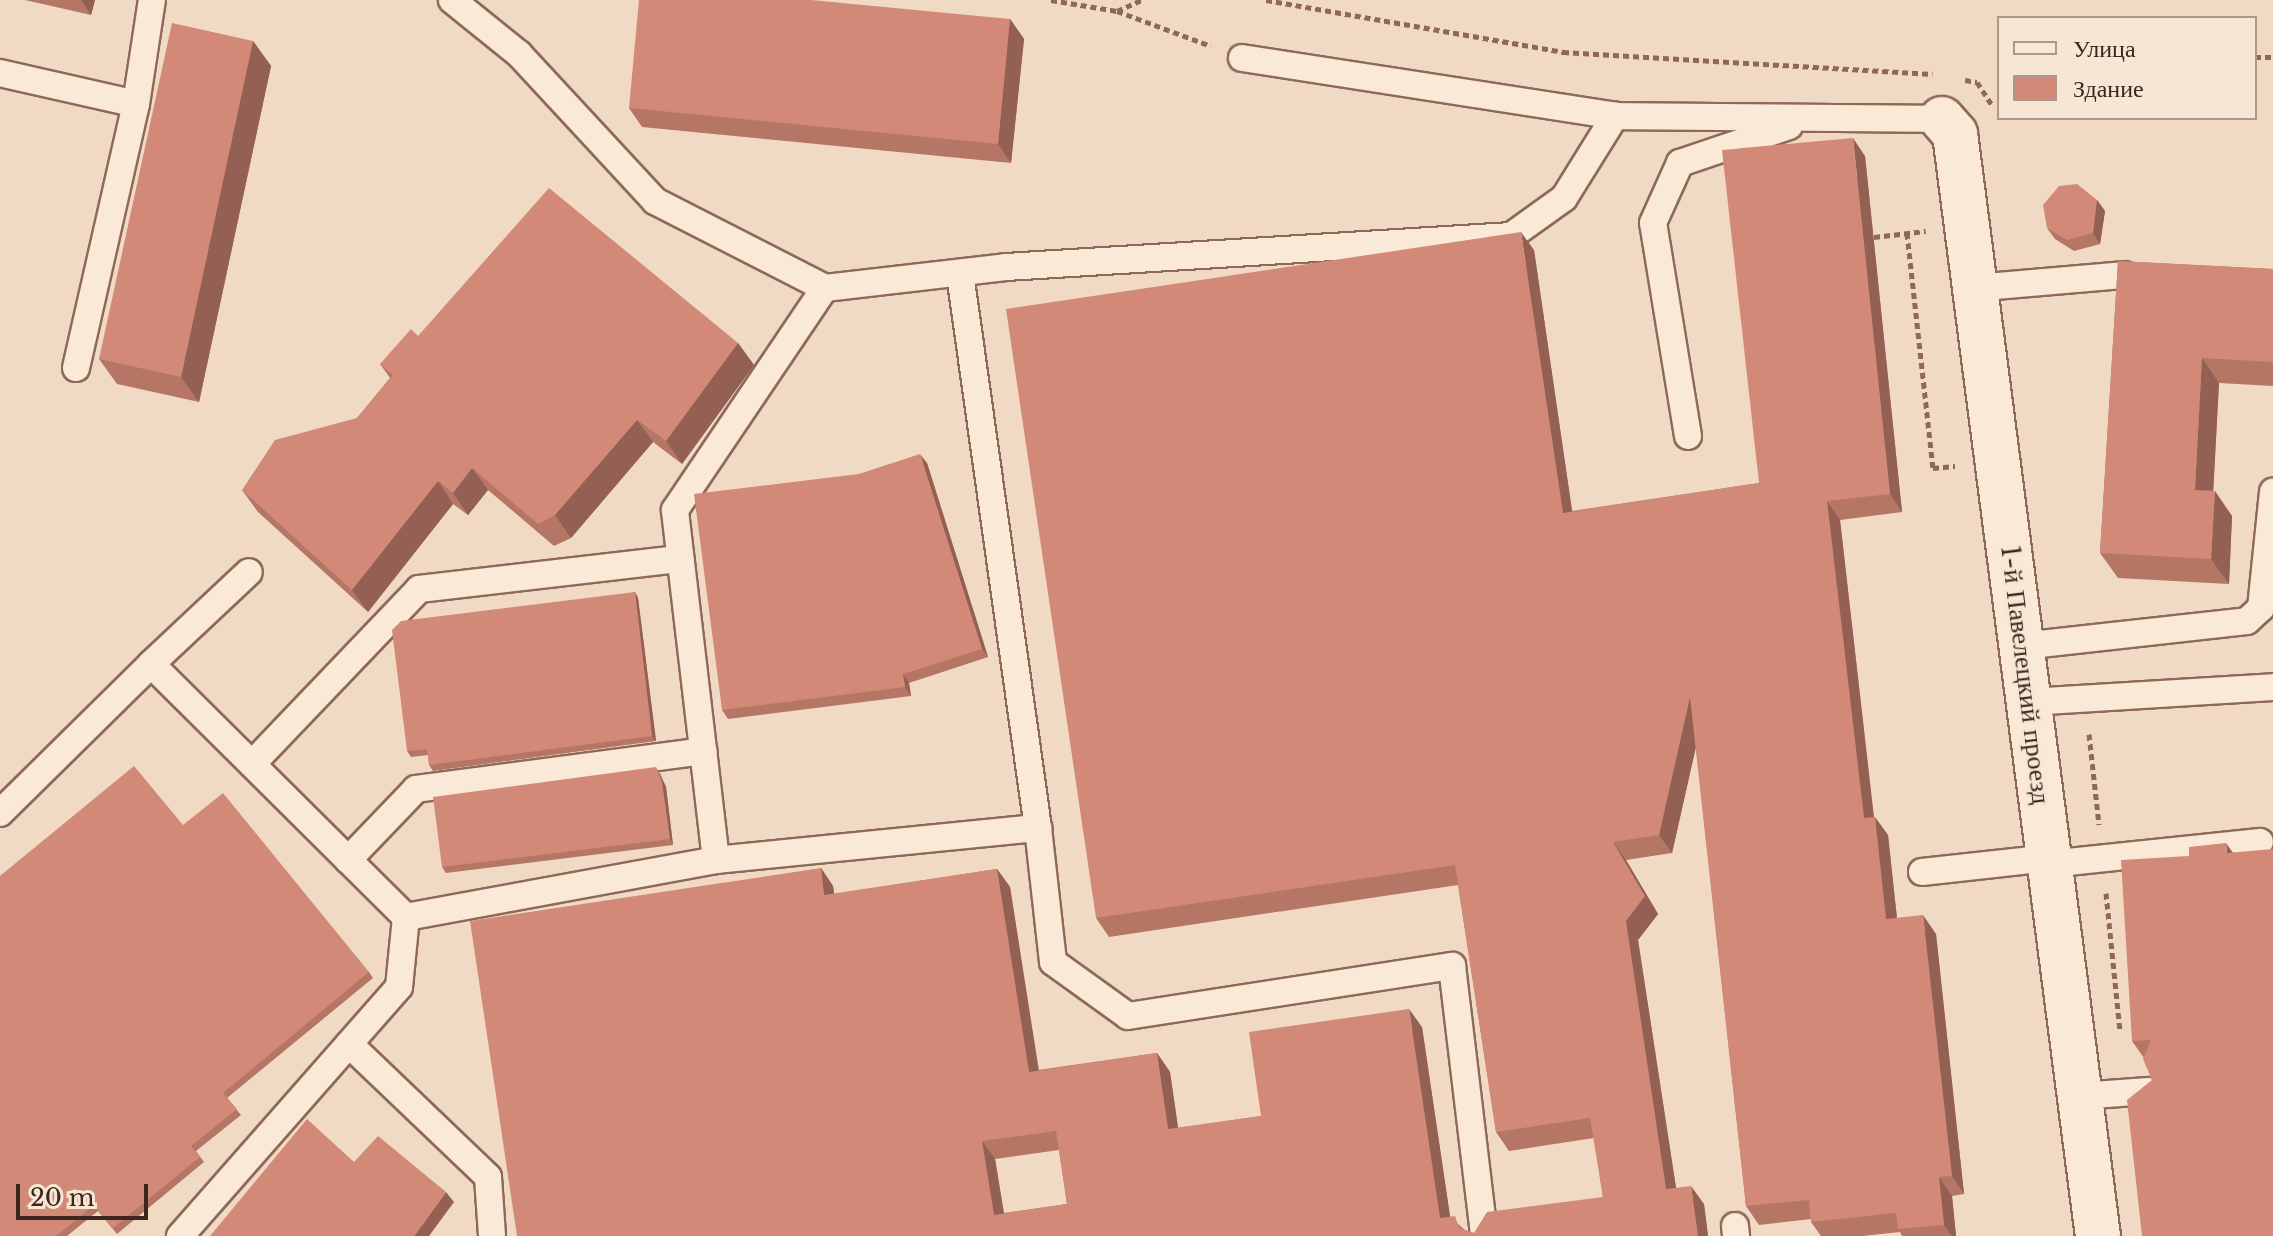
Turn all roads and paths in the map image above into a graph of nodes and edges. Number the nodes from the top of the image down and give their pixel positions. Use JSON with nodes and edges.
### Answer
{"nodes":[{"id":1,"x":152,"y":0,"type":"edge"},
{"id":2,"x":452,"y":0,"type":"edge"},
{"id":3,"x":1051,"y":0,"type":"edge"},
{"id":4,"x":1142,"y":0,"type":"edge"},
{"id":5,"x":1266,"y":0,"type":"edge"},
{"id":6,"x":1117,"y":11,"type":"junction"},
{"id":7,"x":1242,"y":58,"type":"joint"},
{"id":8,"x":0,"y":73,"type":"edge"},
{"id":9,"x":136,"y":104,"type":"junction"},
{"id":10,"x":1995,"y":115,"type":"dead end"},
{"id":11,"x":1615,"y":116,"type":"junction"},
{"id":12,"x":1942,"y":119,"type":"joint"},
{"id":13,"x":1807,"y":120,"type":"junction"},
{"id":14,"x":960,"y":274,"type":"junction"},
{"id":15,"x":2124,"y":275,"type":"edge"},
{"id":16,"x":825,"y":288,"type":"junction"},
{"id":17,"x":1973,"y":288,"type":"junction"},
{"id":18,"x":76,"y":368,"type":"dead end"},
{"id":19,"x":1688,"y":436,"type":"dead end"},
{"id":20,"x":2273,"y":492,"type":"edge"},
{"id":21,"x":680,"y":559,"type":"junction"},
{"id":22,"x":249,"y":572,"type":"dead end"},
{"id":23,"x":2022,"y":646,"type":"junction"},
{"id":24,"x":151,"y":664,"type":"junction"},
{"id":25,"x":2273,"y":687,"type":"edge"},
{"id":26,"x":2029,"y":702,"type":"junction"},
{"id":27,"x":703,"y":751,"type":"junction"},
{"id":28,"x":252,"y":764,"type":"junction"},
{"id":29,"x":0,"y":813,"type":"edge"},
{"id":30,"x":1038,"y":828,"type":"junction"},
{"id":31,"x":2260,"y":842,"type":"dead end"},
{"id":32,"x":348,"y":860,"type":"junction"},
{"id":33,"x":716,"y":860,"type":"junction"},
{"id":34,"x":2048,"y":861,"type":"junction"},
{"id":35,"x":1922,"y":872,"type":"dead end"},
{"id":36,"x":406,"y":917,"type":"junction"},
{"id":37,"x":349,"y":1044,"type":"junction"},
{"id":38,"x":2149,"y":1091,"type":"edge"},
{"id":39,"x":2079,"y":1096,"type":"junction"},
{"id":40,"x":180,"y":1236,"type":"edge"},
{"id":41,"x":492,"y":1236,"type":"edge"},
{"id":42,"x":1484,"y":1236,"type":"edge"},
{"id":43,"x":2098,"y":1236,"type":"edge"}],
"edges":[{"from":1,"to":9,"type":"lane"},
{"from":2,"to":16,"type":"lane"},
{"from":3,"to":6,"type":"path"},
{"from":4,"to":6,"type":"path"},
{"from":5,"to":10,"type":"path"},
{"from":6,"to":7,"type":"path"},
{"from":7,"to":11,"type":"lane"},
{"from":8,"to":9,"type":"lane"},
{"from":9,"to":18,"type":"lane"},
{"from":11,"to":13,"type":"lane"},
{"from":11,"to":14,"type":"lane"},
{"from":12,"to":13,"type":"lane"},
{"from":12,"to":17,"type":"street","name":"1-й Павелецкий проезд"},
{"from":13,"to":19,"type":"lane"},
{"from":14,"to":16,"type":"lane"},
{"from":14,"to":30,"type":"lane"},
{"from":15,"to":17,"type":"lane"},
{"from":16,"to":21,"type":"lane"},
{"from":17,"to":23,"type":"street","name":"1-й Павелецкий проезд"},
{"from":20,"to":23,"type":"lane"},
{"from":21,"to":27,"type":"lane"},
{"from":21,"to":28,"type":"lane"},
{"from":22,"to":24,"type":"lane"},
{"from":23,"to":26,"type":"street","name":"1-й Павелецкий проезд"},
{"from":24,"to":28,"type":"lane"},
{"from":24,"to":29,"type":"lane"},
{"from":25,"to":26,"type":"lane"},
{"from":26,"to":34,"type":"street","name":"1-й Павелецкий проезд"},
{"from":27,"to":32,"type":"lane"},
{"from":27,"to":33,"type":"lane"},
{"from":28,"to":32,"type":"lane"},
{"from":30,"to":33,"type":"lane"},
{"from":30,"to":42,"type":"lane"},
{"from":31,"to":34,"type":"lane"},
{"from":32,"to":36,"type":"lane"},
{"from":33,"to":36,"type":"lane"},
{"from":34,"to":35,"type":"lane"},
{"from":34,"to":39,"type":"street","name":"1-й Павелецкий проезд"},
{"from":36,"to":37,"type":"lane"},
{"from":37,"to":40,"type":"lane"},
{"from":37,"to":41,"type":"lane"},
{"from":38,"to":39,"type":"lane"},
{"from":39,"to":43,"type":"street","name":"1-й Павелецкий проезд"}]}
